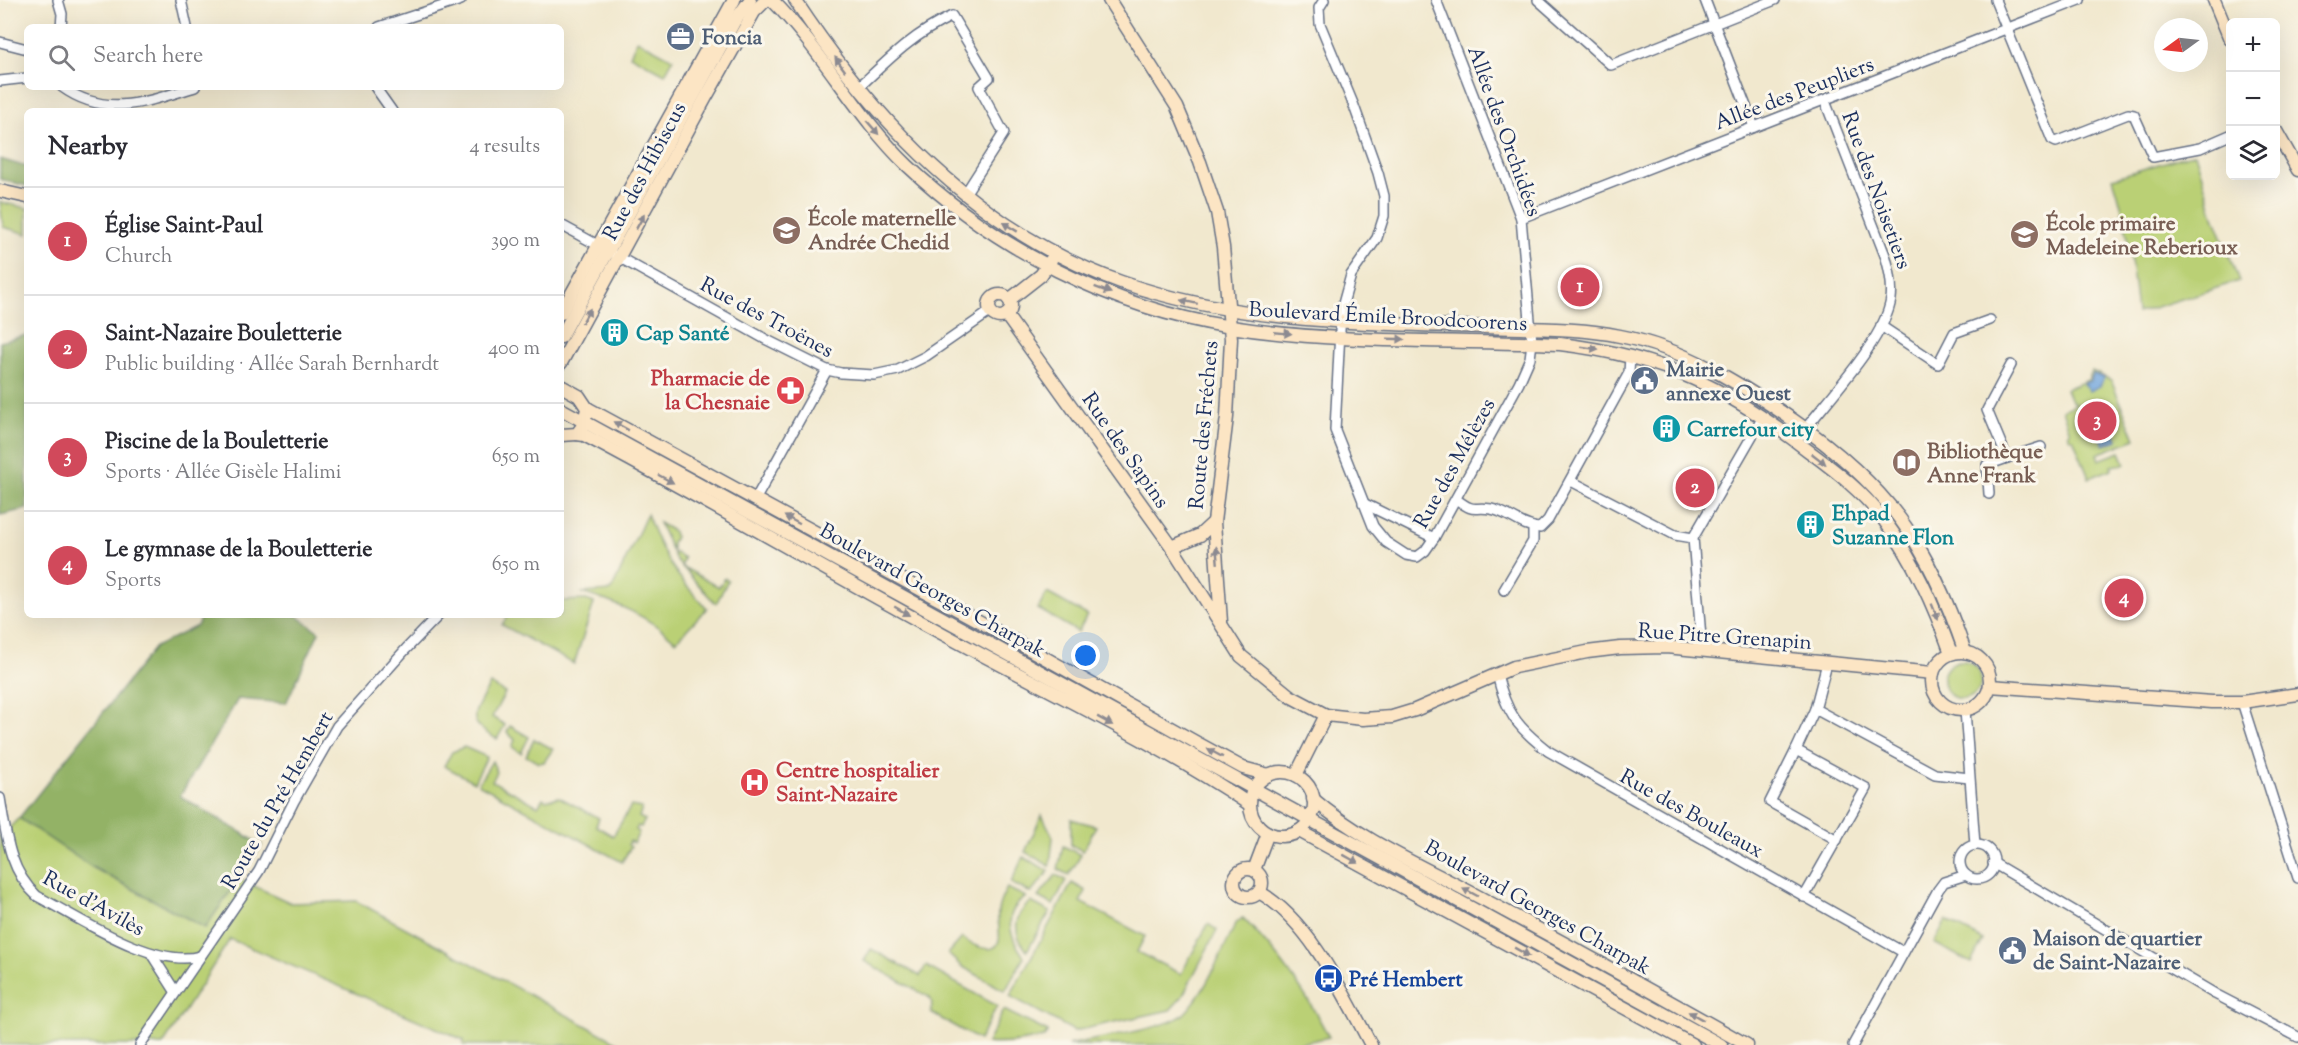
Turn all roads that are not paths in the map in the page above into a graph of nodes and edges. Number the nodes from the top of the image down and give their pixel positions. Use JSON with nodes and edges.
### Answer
{"nodes":[{"id":1,"x":58,"y":0,"type":"edge"},
{"id":2,"x":181,"y":0,"type":"edge"},
{"id":3,"x":461,"y":0,"type":"edge"},
{"id":4,"x":734,"y":0,"type":"edge"},
{"id":5,"x":750,"y":0,"type":"edge"},
{"id":6,"x":766,"y":0,"type":"edge"},
{"id":7,"x":772,"y":0,"type":"edge"},
{"id":8,"x":795,"y":0,"type":"edge"},
{"id":9,"x":1109,"y":0,"type":"edge"},
{"id":10,"x":1324,"y":0,"type":"edge"},
{"id":11,"x":1436,"y":0,"type":"edge"},
{"id":12,"x":1538,"y":0,"type":"edge"},
{"id":13,"x":1705,"y":0,"type":"edge"},
{"id":14,"x":1775,"y":0,"type":"edge"},
{"id":15,"x":1995,"y":0,"type":"edge"},
{"id":16,"x":2080,"y":0,"type":"edge"},
{"id":17,"x":2214,"y":0,"type":"edge"},
{"id":18,"x":1713,"y":23,"type":"junction"},
{"id":19,"x":61,"y":24,"type":"edge"},
{"id":20,"x":186,"y":24,"type":"edge"},
{"id":21,"x":388,"y":24,"type":"edge"},
{"id":22,"x":2006,"y":29,"type":"junction"},
{"id":23,"x":2226,"y":29,"type":"edge"},
{"id":24,"x":0,"y":42,"type":"edge"},
{"id":25,"x":24,"y":48,"type":"edge"},
{"id":26,"x":24,"y":78,"type":"edge"},
{"id":27,"x":0,"y":81,"type":"edge"},
{"id":28,"x":858,"y":88,"type":"junction"},
{"id":29,"x":67,"y":90,"type":"edge"},
{"id":30,"x":185,"y":90,"type":"edge"},
{"id":31,"x":377,"y":90,"type":"edge"},
{"id":32,"x":1825,"y":101,"type":"junction"},
{"id":33,"x":390,"y":108,"type":"edge"},
{"id":34,"x":1754,"y":128,"type":"junction"},
{"id":35,"x":2226,"y":137,"type":"edge"},
{"id":36,"x":2280,"y":138,"type":"edge"},
{"id":37,"x":2298,"y":170,"type":"edge"},
{"id":38,"x":0,"y":191,"type":"edge"},
{"id":39,"x":965,"y":194,"type":"junction"},
{"id":40,"x":24,"y":196,"type":"edge"},
{"id":41,"x":1521,"y":218,"type":"junction"},
{"id":42,"x":564,"y":227,"type":"edge"},
{"id":43,"x":603,"y":248,"type":"junction"},
{"id":44,"x":1054,"y":252,"type":"junction"},
{"id":45,"x":620,"y":258,"type":"junction"},
{"id":46,"x":1049,"y":267,"type":"junction"},
{"id":47,"x":1009,"y":300,"type":"junction"},
{"id":48,"x":564,"y":309,"type":"edge"},
{"id":49,"x":1228,"y":310,"type":"junction"},
{"id":50,"x":991,"y":311,"type":"junction"},
{"id":51,"x":1006,"y":315,"type":"junction"},
{"id":52,"x":1990,"y":320,"type":"dead end"},
{"id":53,"x":1338,"y":322,"type":"junction"},
{"id":54,"x":1881,"y":326,"type":"junction"},
{"id":55,"x":1228,"y":327,"type":"junction"},
{"id":56,"x":1532,"y":329,"type":"junction"},
{"id":57,"x":564,"y":331,"type":"edge"},
{"id":58,"x":1337,"y":338,"type":"junction"},
{"id":59,"x":1532,"y":347,"type":"junction"},
{"id":60,"x":1630,"y":356,"type":"junction"},
{"id":61,"x":564,"y":358,"type":"edge"},
{"id":62,"x":2011,"y":364,"type":"dead end"},
{"id":63,"x":827,"y":370,"type":"junction"},
{"id":64,"x":564,"y":388,"type":"edge"},
{"id":65,"x":587,"y":408,"type":"junction"},
{"id":66,"x":564,"y":410,"type":"edge"},
{"id":67,"x":1763,"y":417,"type":"junction"},
{"id":68,"x":585,"y":421,"type":"junction"},
{"id":69,"x":1805,"y":429,"type":"junction"},
{"id":70,"x":577,"y":434,"type":"junction"},
{"id":71,"x":564,"y":435,"type":"edge"},
{"id":72,"x":1796,"y":441,"type":"junction"},
{"id":73,"x":2041,"y":447,"type":"dead end"},
{"id":74,"x":2007,"y":458,"type":"junction"},
{"id":75,"x":1570,"y":481,"type":"junction"},
{"id":76,"x":1989,"y":494,"type":"dead end"},
{"id":77,"x":1456,"y":499,"type":"junction"},
{"id":78,"x":755,"y":500,"type":"junction"},
{"id":79,"x":1363,"y":503,"type":"junction"},
{"id":80,"x":1214,"y":522,"type":"junction"},
{"id":81,"x":1533,"y":528,"type":"junction"},
{"id":82,"x":1434,"y":538,"type":"junction"},
{"id":83,"x":1694,"y":538,"type":"junction"},
{"id":84,"x":1172,"y":547,"type":"junction"},
{"id":85,"x":1219,"y":589,"type":"junction"},
{"id":86,"x":1504,"y":590,"type":"dead end"},
{"id":87,"x":1203,"y":597,"type":"junction"},
{"id":88,"x":436,"y":618,"type":"edge"},
{"id":89,"x":1221,"y":624,"type":"junction"},
{"id":90,"x":1702,"y":650,"type":"junction"},
{"id":91,"x":1965,"y":652,"type":"junction"},
{"id":92,"x":1951,"y":653,"type":"junction"},
{"id":93,"x":1827,"y":663,"type":"junction"},
{"id":94,"x":1253,"y":667,"type":"joint"},
{"id":95,"x":1933,"y":673,"type":"junction"},
{"id":96,"x":1497,"y":674,"type":"junction"},
{"id":97,"x":1990,"y":686,"type":"junction"},
{"id":98,"x":2298,"y":694,"type":"edge"},
{"id":99,"x":2242,"y":702,"type":"junction"},
{"id":100,"x":1815,"y":709,"type":"junction"},
{"id":101,"x":1965,"y":710,"type":"junction"},
{"id":102,"x":1326,"y":715,"type":"junction"},
{"id":103,"x":1797,"y":750,"type":"junction"},
{"id":104,"x":1269,"y":774,"type":"junction"},
{"id":105,"x":1296,"y":775,"type":"junction"},
{"id":106,"x":1969,"y":778,"type":"junction"},
{"id":107,"x":1254,"y":788,"type":"junction"},
{"id":108,"x":0,"y":798,"type":"edge"},
{"id":109,"x":1313,"y":798,"type":"junction"},
{"id":110,"x":1249,"y":804,"type":"junction"},
{"id":111,"x":1314,"y":822,"type":"junction"},
{"id":112,"x":1299,"y":831,"type":"junction"},
{"id":113,"x":1268,"y":833,"type":"junction"},
{"id":114,"x":1837,"y":840,"type":"junction"},
{"id":115,"x":1975,"y":844,"type":"junction"},
{"id":116,"x":1993,"y":863,"type":"junction"},
{"id":117,"x":1254,"y":870,"type":"junction"},
{"id":118,"x":1966,"y":875,"type":"junction"},
{"id":119,"x":2298,"y":878,"type":"edge"},
{"id":120,"x":1259,"y":892,"type":"junction"},
{"id":121,"x":1804,"y":897,"type":"junction"},
{"id":122,"x":1903,"y":952,"type":"junction"},
{"id":123,"x":152,"y":955,"type":"junction"},
{"id":124,"x":200,"y":956,"type":"junction"},
{"id":125,"x":176,"y":991,"type":"junction"},
{"id":126,"x":2298,"y":1037,"type":"edge"},
{"id":127,"x":140,"y":1045,"type":"edge"},
{"id":128,"x":1371,"y":1045,"type":"edge"},
{"id":129,"x":1693,"y":1045,"type":"edge"},
{"id":130,"x":1721,"y":1045,"type":"edge"},
{"id":131,"x":1747,"y":1045,"type":"edge"},
{"id":132,"x":1853,"y":1045,"type":"edge"}],
"edges":[{"from":1,"to":19,"type":"street"},
{"from":2,"to":20,"type":"street"},
{"from":3,"to":21,"type":"street"},
{"from":4,"to":43,"type":"street","name":"Rue des Hibiscus"},
{"from":5,"to":43,"type":"street","name":"Rue des Hibiscus"},
{"from":45,"to":6,"type":"street","name":"Rue des Hibiscus","one_way":true},
{"from":7,"to":46,"type":"street","name":"Boulevard Émile Broodcoorens","one_way":true},
{"from":28,"to":8,"type":"street","name":"Boulevard Émile Broodcoorens","one_way":true},
{"from":9,"to":49,"type":"street","name":"Route des Fréchets"},
{"from":10,"to":53,"type":"street","name":"Rue des Mélèzes"},
{"from":11,"to":41,"type":"street","name":"Allée des Orchidées"},
{"from":12,"to":18,"type":"street"},
{"from":13,"to":18,"type":"street"},
{"from":14,"to":18,"type":"street"},
{"from":15,"to":22,"type":"street"},
{"from":16,"to":22,"type":"street","name":"Allée des Peupliers"},
{"from":17,"to":23,"type":"street"},
{"from":18,"to":34,"type":"street"},
{"from":22,"to":32,"type":"street","name":"Allée des Peupliers"},
{"from":22,"to":35,"type":"street"},
{"from":24,"to":25,"type":"street"},
{"from":26,"to":27,"type":"street"},
{"from":28,"to":39,"type":"street","name":"Boulevard Émile Broodcoorens"},
{"from":28,"to":39,"type":"street"},
{"from":29,"to":30,"type":"street"},
{"from":31,"to":33,"type":"street"},
{"from":32,"to":34,"type":"street","name":"Allée des Peupliers"},
{"from":32,"to":54,"type":"street","name":"Rue des Noisetiers"},
{"from":34,"to":41,"type":"street","name":"Allée des Peupliers"},
{"from":36,"to":37,"type":"street"},
{"from":38,"to":40,"type":"street"},
{"from":44,"to":39,"type":"street","name":"Boulevard Émile Broodcoorens","one_way":true},
{"from":41,"to":56,"type":"street","name":"Allée des Orchidées"},
{"from":42,"to":43,"type":"street","name":"Rue des Troënes"},
{"from":43,"to":45,"type":"street","name":"Rue des Troënes"},
{"from":43,"to":48,"type":"street","name":"Rue des Hibiscus"},
{"from":43,"to":57,"type":"street","name":"Rue des Hibiscus"},
{"from":44,"to":46,"type":"street"},
{"from":49,"to":44,"type":"street","name":"Boulevard Émile Broodcoorens","one_way":true},
{"from":61,"to":45,"type":"street","name":"Rue des Hibiscus","one_way":true},
{"from":45,"to":63,"type":"street","name":"Rue des Troënes"},
{"from":46,"to":47,"type":"street"},
{"from":46,"to":55,"type":"street","name":"Boulevard Émile Broodcoorens","one_way":true},
{"from":47,"to":50,"type":"street"},
{"from":47,"to":51,"type":"street"},
{"from":49,"to":53,"type":"street","name":"Boulevard Émile Broodcoorens"},
{"from":49,"to":55,"type":"street","name":"Route des Fréchets"},
{"from":50,"to":51,"type":"street"},
{"from":50,"to":63,"type":"street","name":"Rue des Troënes"},
{"from":51,"to":84,"type":"street","name":"Rue des Sapins"},
{"from":52,"to":54,"type":"street"},
{"from":53,"to":56,"type":"street","name":"Boulevard Émile Broodcoorens"},
{"from":53,"to":58,"type":"street","name":"Rue des Mélèzes"},
{"from":54,"to":69,"type":"street","name":"Rue des Noisetiers"},
{"from":55,"to":58,"type":"street","name":"Boulevard Émile Broodcoorens","one_way":true},
{"from":55,"to":80,"type":"street","name":"Route des Fréchets"},
{"from":56,"to":59,"type":"street","name":"Allée des Orchidées"},
{"from":56,"to":69,"type":"street","name":"Boulevard Émile Broodcoorens"},
{"from":58,"to":59,"type":"street","name":"Boulevard Émile Broodcoorens","one_way":true},
{"from":58,"to":79,"type":"street","name":"Rue des Mélèzes"},
{"from":59,"to":60,"type":"street","name":"Boulevard Émile Broodcoorens","one_way":true},
{"from":59,"to":77,"type":"street","name":"Rue des Mélèzes"},
{"from":60,"to":67,"type":"street","name":"Boulevard Émile Broodcoorens"},
{"from":60,"to":75,"type":"street"},
{"from":62,"to":74,"type":"street"},
{"from":63,"to":78,"type":"street"},
{"from":64,"to":65,"type":"street","name":"Boulevard Georges Charpak"},
{"from":65,"to":68,"type":"street"},
{"from":78,"to":65,"type":"street","name":"Boulevard Georges Charpak","one_way":true},
{"from":66,"to":68,"type":"street","name":"Boulevard Georges Charpak"},
{"from":67,"to":72,"type":"street","name":"Boulevard Émile Broodcoorens"},
{"from":67,"to":83,"type":"street"},
{"from":68,"to":70,"type":"street"},
{"from":68,"to":107,"type":"street","name":"Boulevard Georges Charpak"},
{"from":69,"to":72,"type":"street","name":"Rue des Noisetiers"},
{"from":69,"to":91,"type":"street","name":"Boulevard Émile Broodcoorens"},
{"from":70,"to":71,"type":"street"},
{"from":70,"to":110,"type":"street","name":"Boulevard Georges Charpak","one_way":true},
{"from":72,"to":92,"type":"street","name":"Boulevard Émile Broodcoorens","one_way":true},
{"from":73,"to":74,"type":"street"},
{"from":74,"to":76,"type":"street"},
{"from":75,"to":81,"type":"street"},
{"from":75,"to":83,"type":"street"},
{"from":77,"to":81,"type":"street"},
{"from":77,"to":82,"type":"street","name":"Rue des Mélèzes"},
{"from":104,"to":78,"type":"street","name":"Boulevard Georges Charpak","one_way":true},
{"from":79,"to":82,"type":"street"},
{"from":79,"to":82,"type":"street","name":"Rue des Mélèzes"},
{"from":80,"to":84,"type":"street","name":"Route des Fréchets"},
{"from":85,"to":80,"type":"street","name":"Route des Fréchets","one_way":true},
{"from":81,"to":86,"type":"street"},
{"from":83,"to":90,"type":"street"},
{"from":84,"to":87,"type":"street","name":"Rue des Sapins"},
{"from":85,"to":87,"type":"street"},
{"from":85,"to":89,"type":"street","name":"Route des Fréchets"},
{"from":87,"to":89,"type":"street","name":"Rue des Sapins"},
{"from":88,"to":124,"type":"street","name":"Route du Pré Hembert"},
{"from":89,"to":94,"type":"street","name":"Rue des Sapins"},
{"from":90,"to":93,"type":"street","name":"Rue Pitre Grenapin"},
{"from":90,"to":96,"type":"street","name":"Rue Pitre Grenapin"},
{"from":91,"to":92,"type":"street"},
{"from":91,"to":97,"type":"street"},
{"from":92,"to":95,"type":"street"},
{"from":93,"to":95,"type":"street","name":"Rue Pitre Grenapin"},
{"from":93,"to":100,"type":"street"},
{"from":94,"to":102,"type":"street","name":"Rue Pitre Grenapin"},
{"from":95,"to":101,"type":"street"},
{"from":96,"to":102,"type":"street","name":"Rue Pitre Grenapin"},
{"from":96,"to":121,"type":"street","name":"Rue des Bouleaux"},
{"from":97,"to":99,"type":"street"},
{"from":97,"to":101,"type":"street"},
{"from":98,"to":99,"type":"street"},
{"from":99,"to":119,"type":"street"},
{"from":100,"to":103,"type":"street"},
{"from":100,"to":106,"type":"street"},
{"from":101,"to":106,"type":"street"},
{"from":102,"to":105,"type":"street"},
{"from":103,"to":114,"type":"street"},
{"from":103,"to":114,"type":"street"},
{"from":104,"to":105,"type":"street","name":"Boulevard Georges Charpak"},
{"from":104,"to":107,"type":"street"},
{"from":105,"to":109,"type":"street","name":"Boulevard Georges Charpak"},
{"from":106,"to":115,"type":"street"},
{"from":107,"to":110,"type":"street"},
{"from":107,"to":111,"type":"street","name":"Boulevard Georges Charpak"},
{"from":108,"to":123,"type":"street","name":"Rue d'Avilès"},
{"from":109,"to":111,"type":"street"},
{"from":131,"to":109,"type":"street","name":"Boulevard Georges Charpak","one_way":true},
{"from":110,"to":113,"type":"street"},
{"from":111,"to":112,"type":"street"},
{"from":111,"to":130,"type":"street","name":"Boulevard Georges Charpak"},
{"from":112,"to":113,"type":"street"},
{"from":112,"to":129,"type":"street","one_way":true},
{"from":113,"to":117,"type":"street"},
{"from":114,"to":121,"type":"street"},
{"from":115,"to":116,"type":"street"},
{"from":115,"to":118,"type":"street"},
{"from":116,"to":118,"type":"street"},
{"from":116,"to":126,"type":"street"},
{"from":117,"to":120,"type":"street"},
{"from":117,"to":120,"type":"street"},
{"from":118,"to":122,"type":"street"},
{"from":120,"to":128,"type":"street"},
{"from":121,"to":122,"type":"street","name":"Rue des Bouleaux"},
{"from":122,"to":132,"type":"street"},
{"from":123,"to":124,"type":"street","name":"Rue d'Avilès"},
{"from":123,"to":125,"type":"street"},
{"from":124,"to":125,"type":"street","name":"Route du Pré Hembert"},
{"from":125,"to":127,"type":"street","name":"Route du Pré Hembert"}]}
